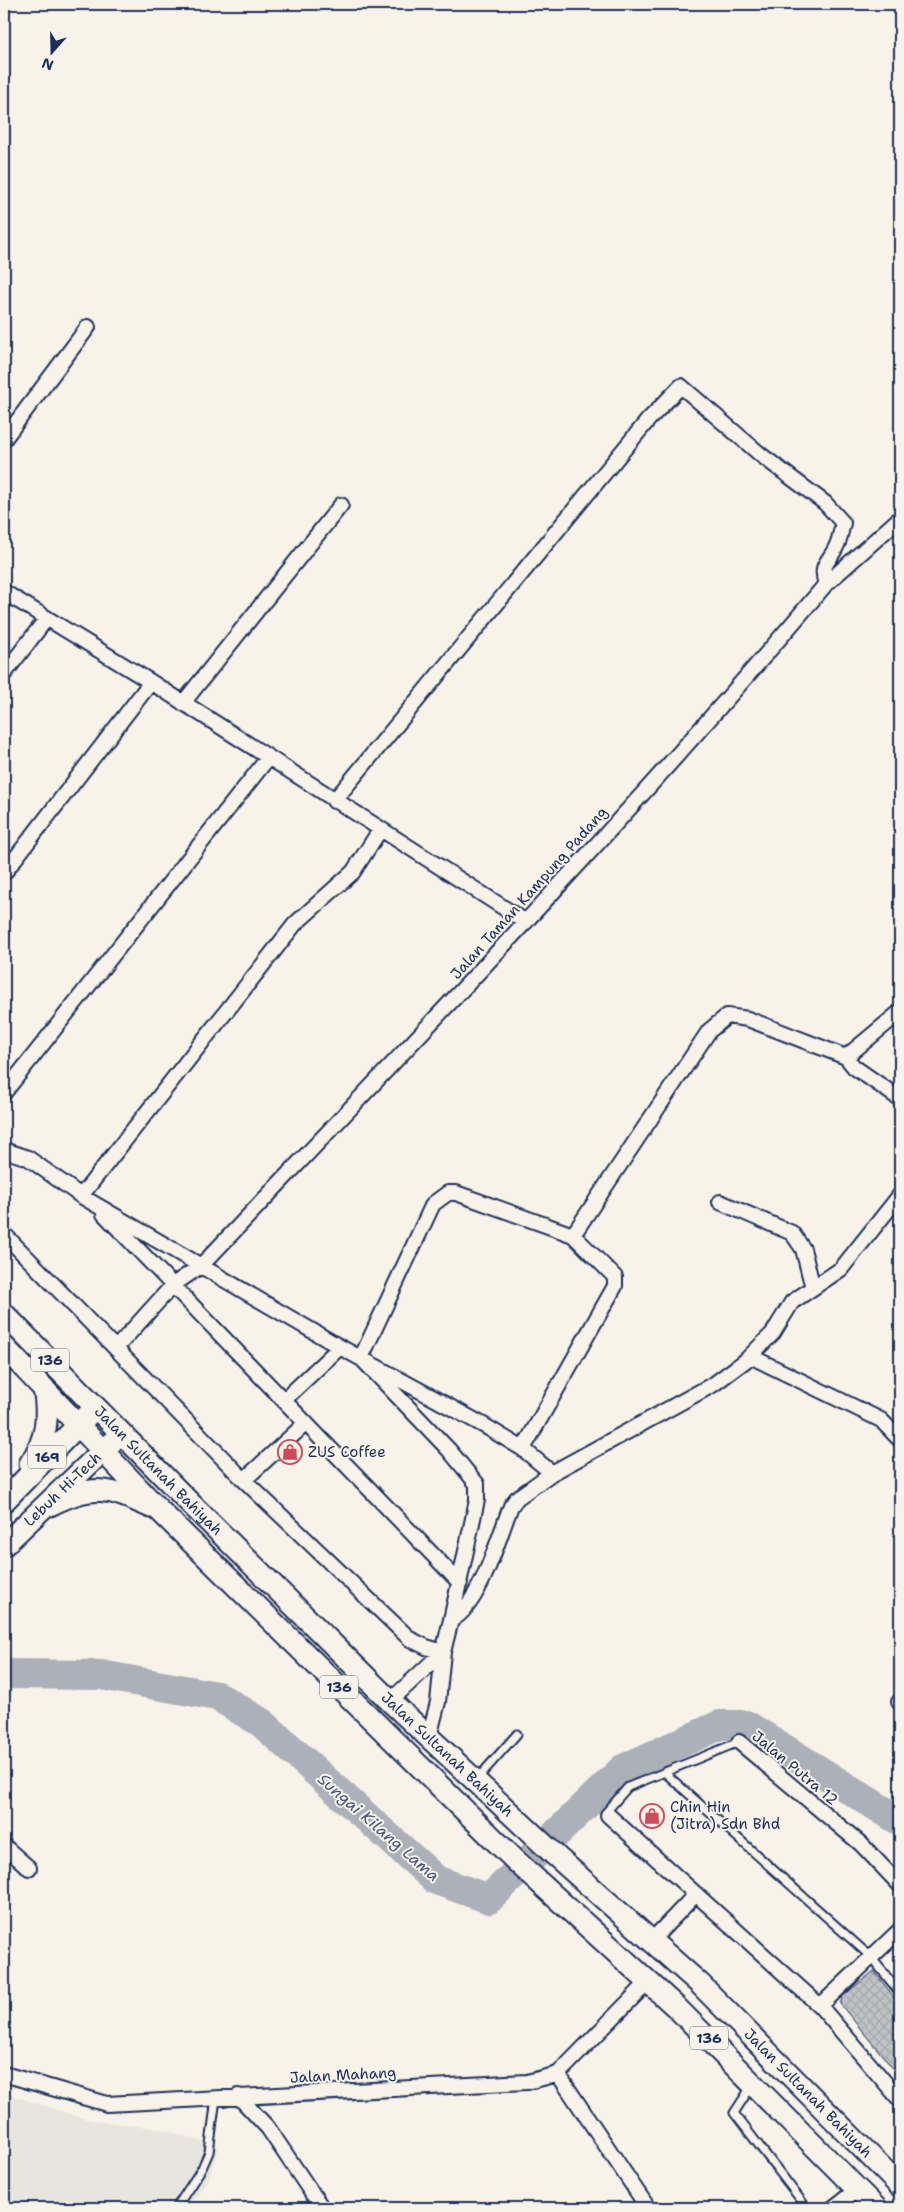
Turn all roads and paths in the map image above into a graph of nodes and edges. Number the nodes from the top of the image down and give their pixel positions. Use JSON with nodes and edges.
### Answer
{"nodes":[{"id":1,"x":88,"y":327,"type":"dead end"},
{"id":2,"x":4,"y":439,"type":"edge"},
{"id":3,"x":341,"y":505,"type":"dead end"},
{"id":4,"x":900,"y":518,"type":"edge"},
{"id":5,"x":826,"y":584,"type":"junction"},
{"id":6,"x":4,"y":592,"type":"edge"},
{"id":7,"x":47,"y":618,"type":"junction"},
{"id":8,"x":4,"y":674,"type":"edge"},
{"id":9,"x":151,"y":682,"type":"junction"},
{"id":10,"x":183,"y":703,"type":"junction"},
{"id":11,"x":268,"y":758,"type":"junction"},
{"id":12,"x":334,"y":801,"type":"junction"},
{"id":13,"x":380,"y":830,"type":"junction"},
{"id":14,"x":4,"y":873,"type":"edge"},
{"id":15,"x":526,"y":922,"type":"junction"},
{"id":16,"x":900,"y":1012,"type":"edge"},
{"id":17,"x":846,"y":1056,"type":"junction"},
{"id":18,"x":4,"y":1093,"type":"edge"},
{"id":19,"x":900,"y":1099,"type":"edge"},
{"id":20,"x":4,"y":1150,"type":"edge"},
{"id":21,"x":900,"y":1195,"type":"edge"},
{"id":22,"x":87,"y":1200,"type":"junction"},
{"id":23,"x":720,"y":1202,"type":"dead end"},
{"id":24,"x":4,"y":1234,"type":"edge"},
{"id":25,"x":573,"y":1234,"type":"junction"},
{"id":26,"x":202,"y":1265,"type":"junction"},
{"id":27,"x":172,"y":1285,"type":"junction"},
{"id":28,"x":813,"y":1288,"type":"junction"},
{"id":29,"x":4,"y":1314,"type":"edge"},
{"id":30,"x":4,"y":1347,"type":"edge"},
{"id":31,"x":340,"y":1347,"type":"junction"},
{"id":32,"x":116,"y":1348,"type":"junction"},
{"id":33,"x":750,"y":1356,"type":"junction"},
{"id":34,"x":361,"y":1358,"type":"junction"},
{"id":35,"x":44,"y":1388,"type":"junction"},
{"id":36,"x":284,"y":1400,"type":"junction"},
{"id":37,"x":96,"y":1407,"type":"junction"},
{"id":38,"x":306,"y":1423,"type":"junction"},
{"id":39,"x":79,"y":1425,"type":"junction"},
{"id":40,"x":121,"y":1433,"type":"junction"},
{"id":41,"x":900,"y":1440,"type":"edge"},
{"id":42,"x":523,"y":1449,"type":"junction"},
{"id":43,"x":103,"y":1450,"type":"junction"},
{"id":44,"x":552,"y":1473,"type":"junction"},
{"id":45,"x":244,"y":1480,"type":"junction"},
{"id":46,"x":10,"y":1495,"type":"edge"},
{"id":47,"x":160,"y":1511,"type":"junction"},
{"id":48,"x":37,"y":1512,"type":"junction"},
{"id":49,"x":4,"y":1545,"type":"edge"},
{"id":50,"x":460,"y":1582,"type":"junction"},
{"id":51,"x":451,"y":1620,"type":"junction"},
{"id":52,"x":443,"y":1652,"type":"junction"},
{"id":53,"x":390,"y":1701,"type":"junction"},
{"id":54,"x":517,"y":1734,"type":"dead end"},
{"id":55,"x":429,"y":1737,"type":"junction"},
{"id":56,"x":738,"y":1742,"type":"joint"},
{"id":57,"x":664,"y":1772,"type":"junction"},
{"id":58,"x":476,"y":1780,"type":"junction"},
{"id":59,"x":608,"y":1815,"type":"joint"},
{"id":60,"x":4,"y":1846,"type":"edge"},
{"id":61,"x":29,"y":1868,"type":"dead end"},
{"id":62,"x":900,"y":1885,"type":"edge"},
{"id":63,"x":696,"y":1894,"type":"junction"},
{"id":64,"x":900,"y":1930,"type":"edge"},
{"id":65,"x":651,"y":1941,"type":"junction"},
{"id":66,"x":872,"y":1957,"type":"junction"},
{"id":67,"x":648,"y":1982,"type":"junction"},
{"id":68,"x":900,"y":1993,"type":"edge"},
{"id":69,"x":820,"y":2006,"type":"junction"},
{"id":70,"x":4,"y":2074,"type":"edge"},
{"id":71,"x":558,"y":2074,"type":"junction"},
{"id":72,"x":754,"y":2083,"type":"junction"},
{"id":73,"x":238,"y":2096,"type":"junction"},
{"id":74,"x":216,"y":2098,"type":"junction"},
{"id":75,"x":900,"y":2100,"type":"edge"},
{"id":76,"x":900,"y":2186,"type":"edge"},
{"id":77,"x":858,"y":2189,"type":"junction"},
{"id":78,"x":176,"y":2208,"type":"edge"},
{"id":79,"x":322,"y":2208,"type":"edge"},
{"id":80,"x":648,"y":2208,"type":"edge"},
{"id":81,"x":807,"y":2208,"type":"edge"},
{"id":82,"x":833,"y":2208,"type":"edge"},
{"id":83,"x":876,"y":2208,"type":"edge"}],
"edges":[{"from":1,"to":2,"type":"street"},
{"from":3,"to":10,"type":"street"},
{"from":4,"to":5,"type":"street","name":"Jalan Taman Kampung Padang"},
{"from":5,"to":12,"type":"street"},
{"from":5,"to":15,"type":"street","name":"Jalan Taman Kampung Padang"},
{"from":6,"to":7,"type":"street"},
{"from":7,"to":8,"type":"street"},
{"from":7,"to":9,"type":"street"},
{"from":9,"to":10,"type":"street"},
{"from":9,"to":14,"type":"street"},
{"from":10,"to":11,"type":"street"},
{"from":11,"to":12,"type":"street"},
{"from":11,"to":18,"type":"street"},
{"from":12,"to":13,"type":"street"},
{"from":13,"to":15,"type":"street"},
{"from":13,"to":22,"type":"street"},
{"from":15,"to":26,"type":"street","name":"Jalan Taman Kampung Padang"},
{"from":16,"to":17,"type":"street"},
{"from":17,"to":19,"type":"street"},
{"from":17,"to":25,"type":"street"},
{"from":20,"to":22,"type":"street"},
{"from":21,"to":28,"type":"street"},
{"from":22,"to":26,"type":"street"},
{"from":22,"to":27,"type":"street"},
{"from":23,"to":28,"type":"street"},
{"from":24,"to":32,"type":"street"},
{"from":25,"to":34,"type":"street"},
{"from":25,"to":42,"type":"street"},
{"from":26,"to":27,"type":"street","name":"Jalan Taman Kampung Padang"},
{"from":26,"to":31,"type":"street"},
{"from":27,"to":32,"type":"street","name":"Jalan Taman Kampung Padang"},
{"from":27,"to":36,"type":"street"},
{"from":28,"to":33,"type":"street"},
{"from":29,"to":37,"type":"main road","name":"Jalan Sultanah Bahiyah","number":"136"},
{"from":30,"to":35,"type":"main road","name":"Jalan Sultanah Bahiyah","number":"136"},
{"from":31,"to":34,"type":"street"},
{"from":31,"to":36,"type":"street"},
{"from":32,"to":45,"type":"street"},
{"from":33,"to":41,"type":"street"},
{"from":33,"to":44,"type":"street"},
{"from":34,"to":42,"type":"street"},
{"from":34,"to":50,"type":"street"},
{"from":35,"to":39,"type":"main road","name":"Jalan Sultanah Bahiyah","number":"136"},
{"from":35,"to":46,"type":"main road"},
{"from":36,"to":38,"type":"street"},
{"from":37,"to":39,"type":"main road","name":"Lebuh Hi-Tech","number":"169"},
{"from":37,"to":40,"type":"main road","name":"Jalan Sultanah Bahiyah","number":"136"},
{"from":38,"to":45,"type":"street"},
{"from":38,"to":50,"type":"street"},
{"from":39,"to":43,"type":"main road","name":"Jalan Sultanah Bahiyah","number":"136"},
{"from":39,"to":46,"type":"main road","name":"Lebuh Hi-Tech","number":"169"},
{"from":40,"to":43,"type":"main road","name":"Lebuh Hi-Tech","number":"169"},
{"from":40,"to":53,"type":"main road","name":"Jalan Sultanah Bahiyah","number":"136"},
{"from":42,"to":44,"type":"street"},
{"from":43,"to":47,"type":"main road","name":"Jalan Sultanah Bahiyah","number":"136"},
{"from":43,"to":48,"type":"main road","name":"Lebuh Hi-Tech","number":"169"},
{"from":44,"to":51,"type":"street"},
{"from":45,"to":52,"type":"street"},
{"from":47,"to":48,"type":"main road"},
{"from":47,"to":67,"type":"main road","name":"Jalan Sultanah Bahiyah","number":"136"},
{"from":48,"to":49,"type":"main road","name":"Lebuh Hi-Tech","number":"169"},
{"from":50,"to":51,"type":"street"},
{"from":51,"to":52,"type":"street"},
{"from":52,"to":53,"type":"street"},
{"from":52,"to":55,"type":"street"},
{"from":53,"to":55,"type":"main road","name":"Jalan Sultanah Bahiyah","number":"136"},
{"from":54,"to":58,"type":"lane"},
{"from":55,"to":58,"type":"main road","name":"Jalan Sultanah Bahiyah","number":"136"},
{"from":56,"to":57,"type":"lane","name":"Jalan Putra 12"},
{"from":56,"to":62,"type":"street","name":"Jalan Putra 12"},
{"from":57,"to":59,"type":"lane","name":"Jalan Putra 12"},
{"from":57,"to":66,"type":"lane"},
{"from":58,"to":65,"type":"main road","name":"Jalan Sultanah Bahiyah","number":"136"},
{"from":59,"to":63,"type":"street"},
{"from":60,"to":61,"type":"street"},
{"from":63,"to":65,"type":"street"},
{"from":63,"to":69,"type":"street"},
{"from":64,"to":66,"type":"street"},
{"from":65,"to":76,"type":"main road","name":"Jalan Sultanah Bahiyah","number":"136"},
{"from":66,"to":68,"type":"lane"},
{"from":66,"to":69,"type":"street"},
{"from":67,"to":71,"type":"street"},
{"from":67,"to":72,"type":"main road","name":"Jalan Sultanah Bahiyah","number":"136"},
{"from":69,"to":75,"type":"street"},
{"from":70,"to":74,"type":"street","name":"Jalan Mahang"},
{"from":71,"to":73,"type":"street","name":"Jalan Mahang"},
{"from":71,"to":80,"type":"street"},
{"from":72,"to":77,"type":"main road","name":"Jalan Sultanah Bahiyah","number":"136"},
{"from":72,"to":81,"type":"lane"},
{"from":73,"to":74,"type":"street","name":"Jalan Mahang"},
{"from":73,"to":79,"type":"street"},
{"from":74,"to":78,"type":"lane"},
{"from":77,"to":82,"type":"street"},
{"from":77,"to":83,"type":"main road","name":"Jalan Sultanah Bahiyah","number":"136"}]}
